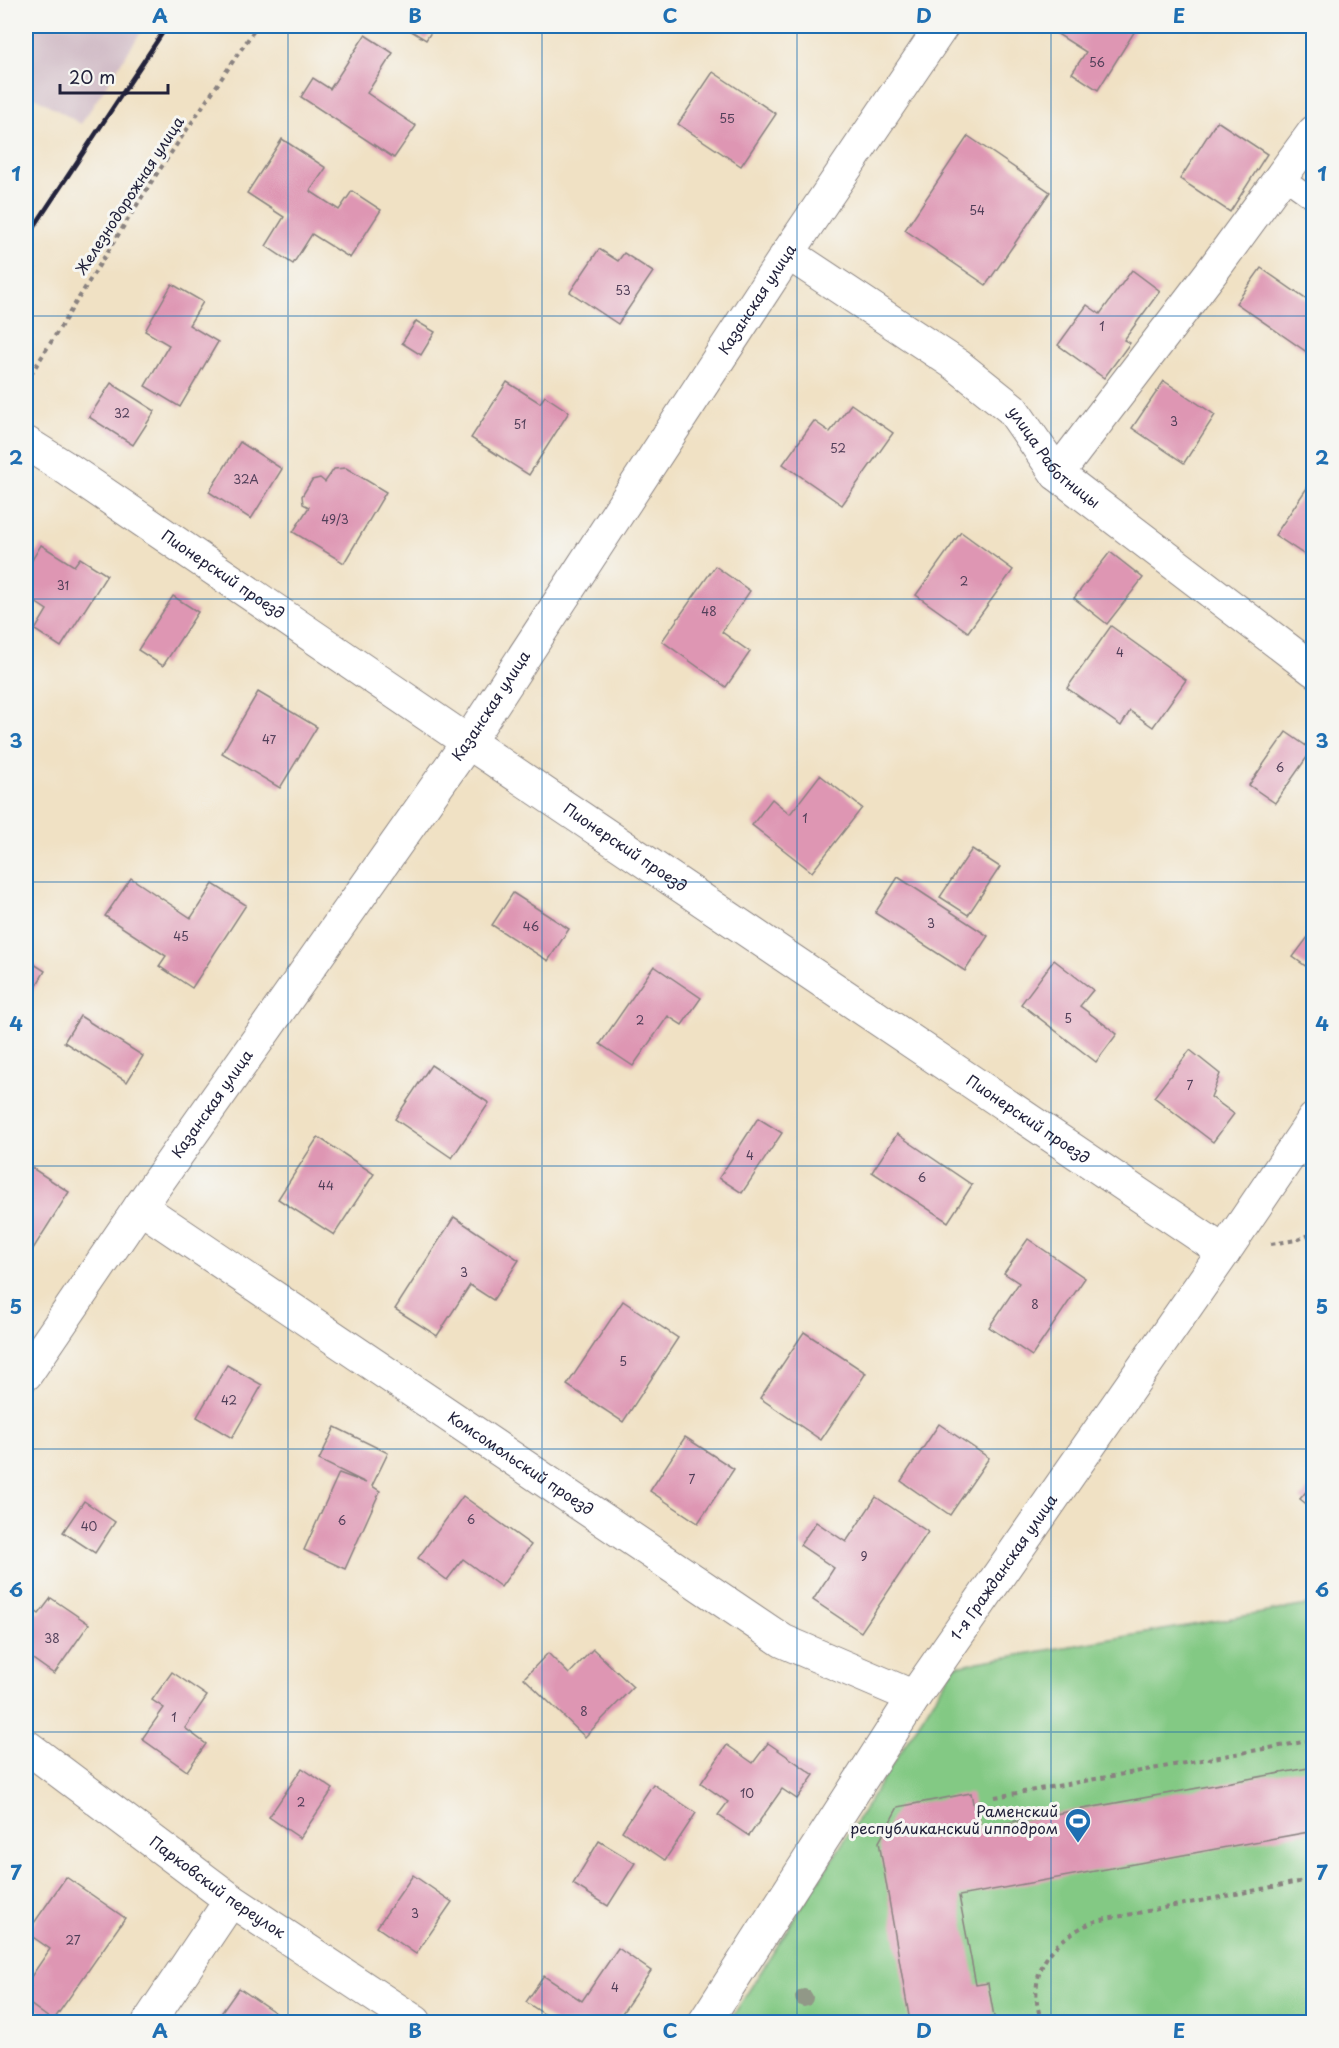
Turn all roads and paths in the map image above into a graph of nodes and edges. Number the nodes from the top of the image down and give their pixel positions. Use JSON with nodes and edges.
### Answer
{"nodes":[{"id":1,"x":257,"y":26,"type":"edge"},
{"id":2,"x":942,"y":26,"type":"edge"},
{"id":3,"x":1314,"y":132,"type":"edge"},
{"id":4,"x":1282,"y":177,"type":"junction"},
{"id":5,"x":1314,"y":200,"type":"edge"},
{"id":6,"x":788,"y":253,"type":"junction"},
{"id":7,"x":26,"y":382,"type":"edge"},
{"id":8,"x":26,"y":443,"type":"edge"},
{"id":9,"x":1057,"y":474,"type":"junction"},
{"id":10,"x":1314,"y":670,"type":"edge"},
{"id":11,"x":468,"y":742,"type":"junction"},
{"id":12,"x":1314,"y":1119,"type":"edge"},
{"id":13,"x":140,"y":1207,"type":"junction"},
{"id":14,"x":1224,"y":1252,"type":"junction"},
{"id":15,"x":26,"y":1374,"type":"edge"},
{"id":16,"x":914,"y":1697,"type":"junction"},
{"id":17,"x":1314,"y":1740,"type":"edge"},
{"id":18,"x":26,"y":1746,"type":"edge"},
{"id":19,"x":995,"y":1797,"type":"dead end"},
{"id":20,"x":1314,"y":1879,"type":"edge"},
{"id":21,"x":231,"y":1900,"type":"junction"},
{"id":22,"x":149,"y":2022,"type":"edge"},
{"id":23,"x":415,"y":2022,"type":"edge"},
{"id":24,"x":705,"y":2022,"type":"edge"},
{"id":25,"x":1042,"y":2022,"type":"edge"}],
"edges":[{"from":1,"to":7,"type":"path","name":"Железнодорожная улица"},
{"from":2,"to":6,"type":"street","name":"Казанская улица"},
{"from":3,"to":4,"type":"street"},
{"from":4,"to":5,"type":"lane"},
{"from":4,"to":9,"type":"street"},
{"from":6,"to":9,"type":"street","name":"улица Работницы"},
{"from":6,"to":11,"type":"street","name":"Казанская улица"},
{"from":8,"to":11,"type":"street","name":"Пионерский проезд"},
{"from":9,"to":10,"type":"street","name":"улица Работницы"},
{"from":11,"to":13,"type":"street","name":"Казанская улица"},
{"from":11,"to":14,"type":"street","name":"Пионерский проезд"},
{"from":12,"to":14,"type":"street","name":"1-я Гражданская улица"},
{"from":13,"to":15,"type":"street","name":"Казанская улица"},
{"from":13,"to":16,"type":"street","name":"Комсомольский проезд"},
{"from":14,"to":16,"type":"street","name":"1-я Гражданская улица"},
{"from":16,"to":24,"type":"street","name":"1-я Гражданская улица"},
{"from":17,"to":19,"type":"path"},
{"from":18,"to":21,"type":"street","name":"Парковский переулок"},
{"from":20,"to":25,"type":"path"},
{"from":21,"to":22,"type":"street"},
{"from":21,"to":23,"type":"street","name":"Парковский переулок"}]}
